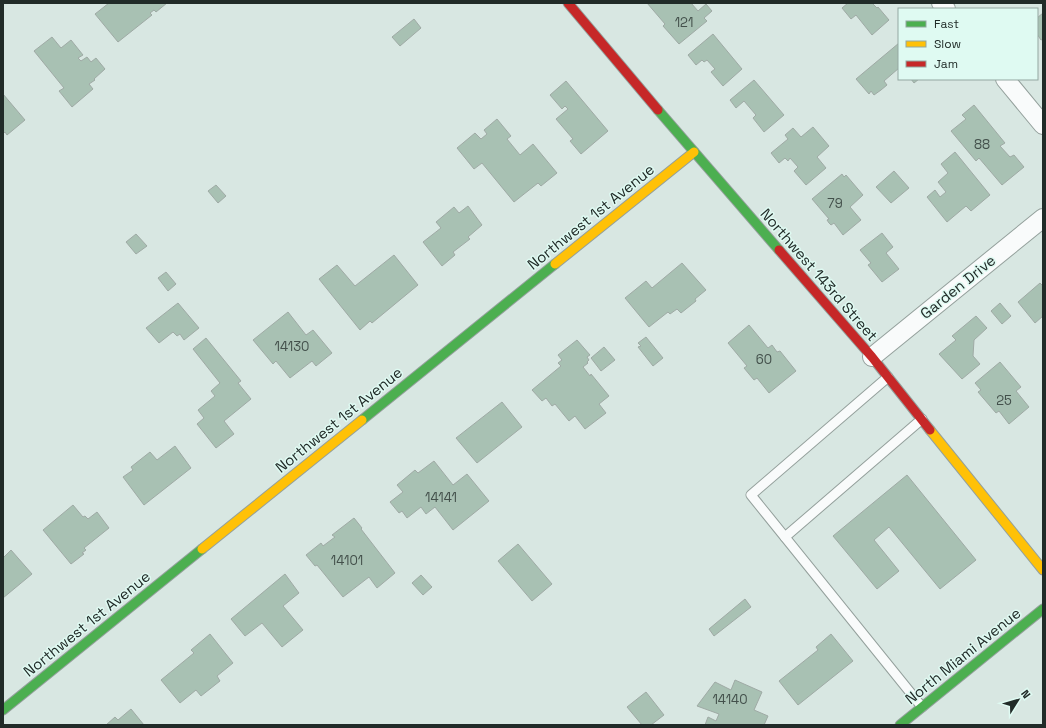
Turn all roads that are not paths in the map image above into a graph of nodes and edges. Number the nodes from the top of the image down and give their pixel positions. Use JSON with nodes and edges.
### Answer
{"nodes":[{"id":1,"x":568,"y":3,"type":"edge"},
{"id":2,"x":1006,"y":80,"type":"edge"},
{"id":3,"x":1043,"y":125,"type":"edge"},
{"id":4,"x":694,"y":152,"type":"junction"},
{"id":5,"x":1043,"y":218,"type":"edge"},
{"id":6,"x":872,"y":357,"type":"junction"},
{"id":7,"x":888,"y":376,"type":"junction"},
{"id":8,"x":922,"y":419,"type":"junction"},
{"id":9,"x":785,"y":537,"type":"junction"},
{"id":10,"x":1043,"y":570,"type":"edge"},
{"id":11,"x":1043,"y":609,"type":"edge"},
{"id":12,"x":922,"y":707,"type":"junction"},
{"id":13,"x":3,"y":710,"type":"edge"},
{"id":14,"x":900,"y":725,"type":"edge"}],
"edges":[{"from":1,"to":4,"type":"street","name":"Northwest 143rd Street"},
{"from":2,"to":3,"type":"street"},
{"from":4,"to":6,"type":"street","name":"Northwest 143rd Street"},
{"from":4,"to":13,"type":"street","name":"Northwest 1st Avenue"},
{"from":5,"to":6,"type":"street","name":"Garden Drive"},
{"from":6,"to":7,"type":"street","name":"Northwest 143rd Street"},
{"from":7,"to":8,"type":"street","name":"Northwest 143rd Street"},
{"from":7,"to":9,"type":"lane"},
{"from":8,"to":9,"type":"lane"},
{"from":8,"to":10,"type":"street","name":"Northwest 143rd Street"},
{"from":9,"to":12,"type":"lane"},
{"from":11,"to":12,"type":"street","name":"North Miami Avenue"},
{"from":12,"to":14,"type":"street","name":"North Miami Avenue"}]}
